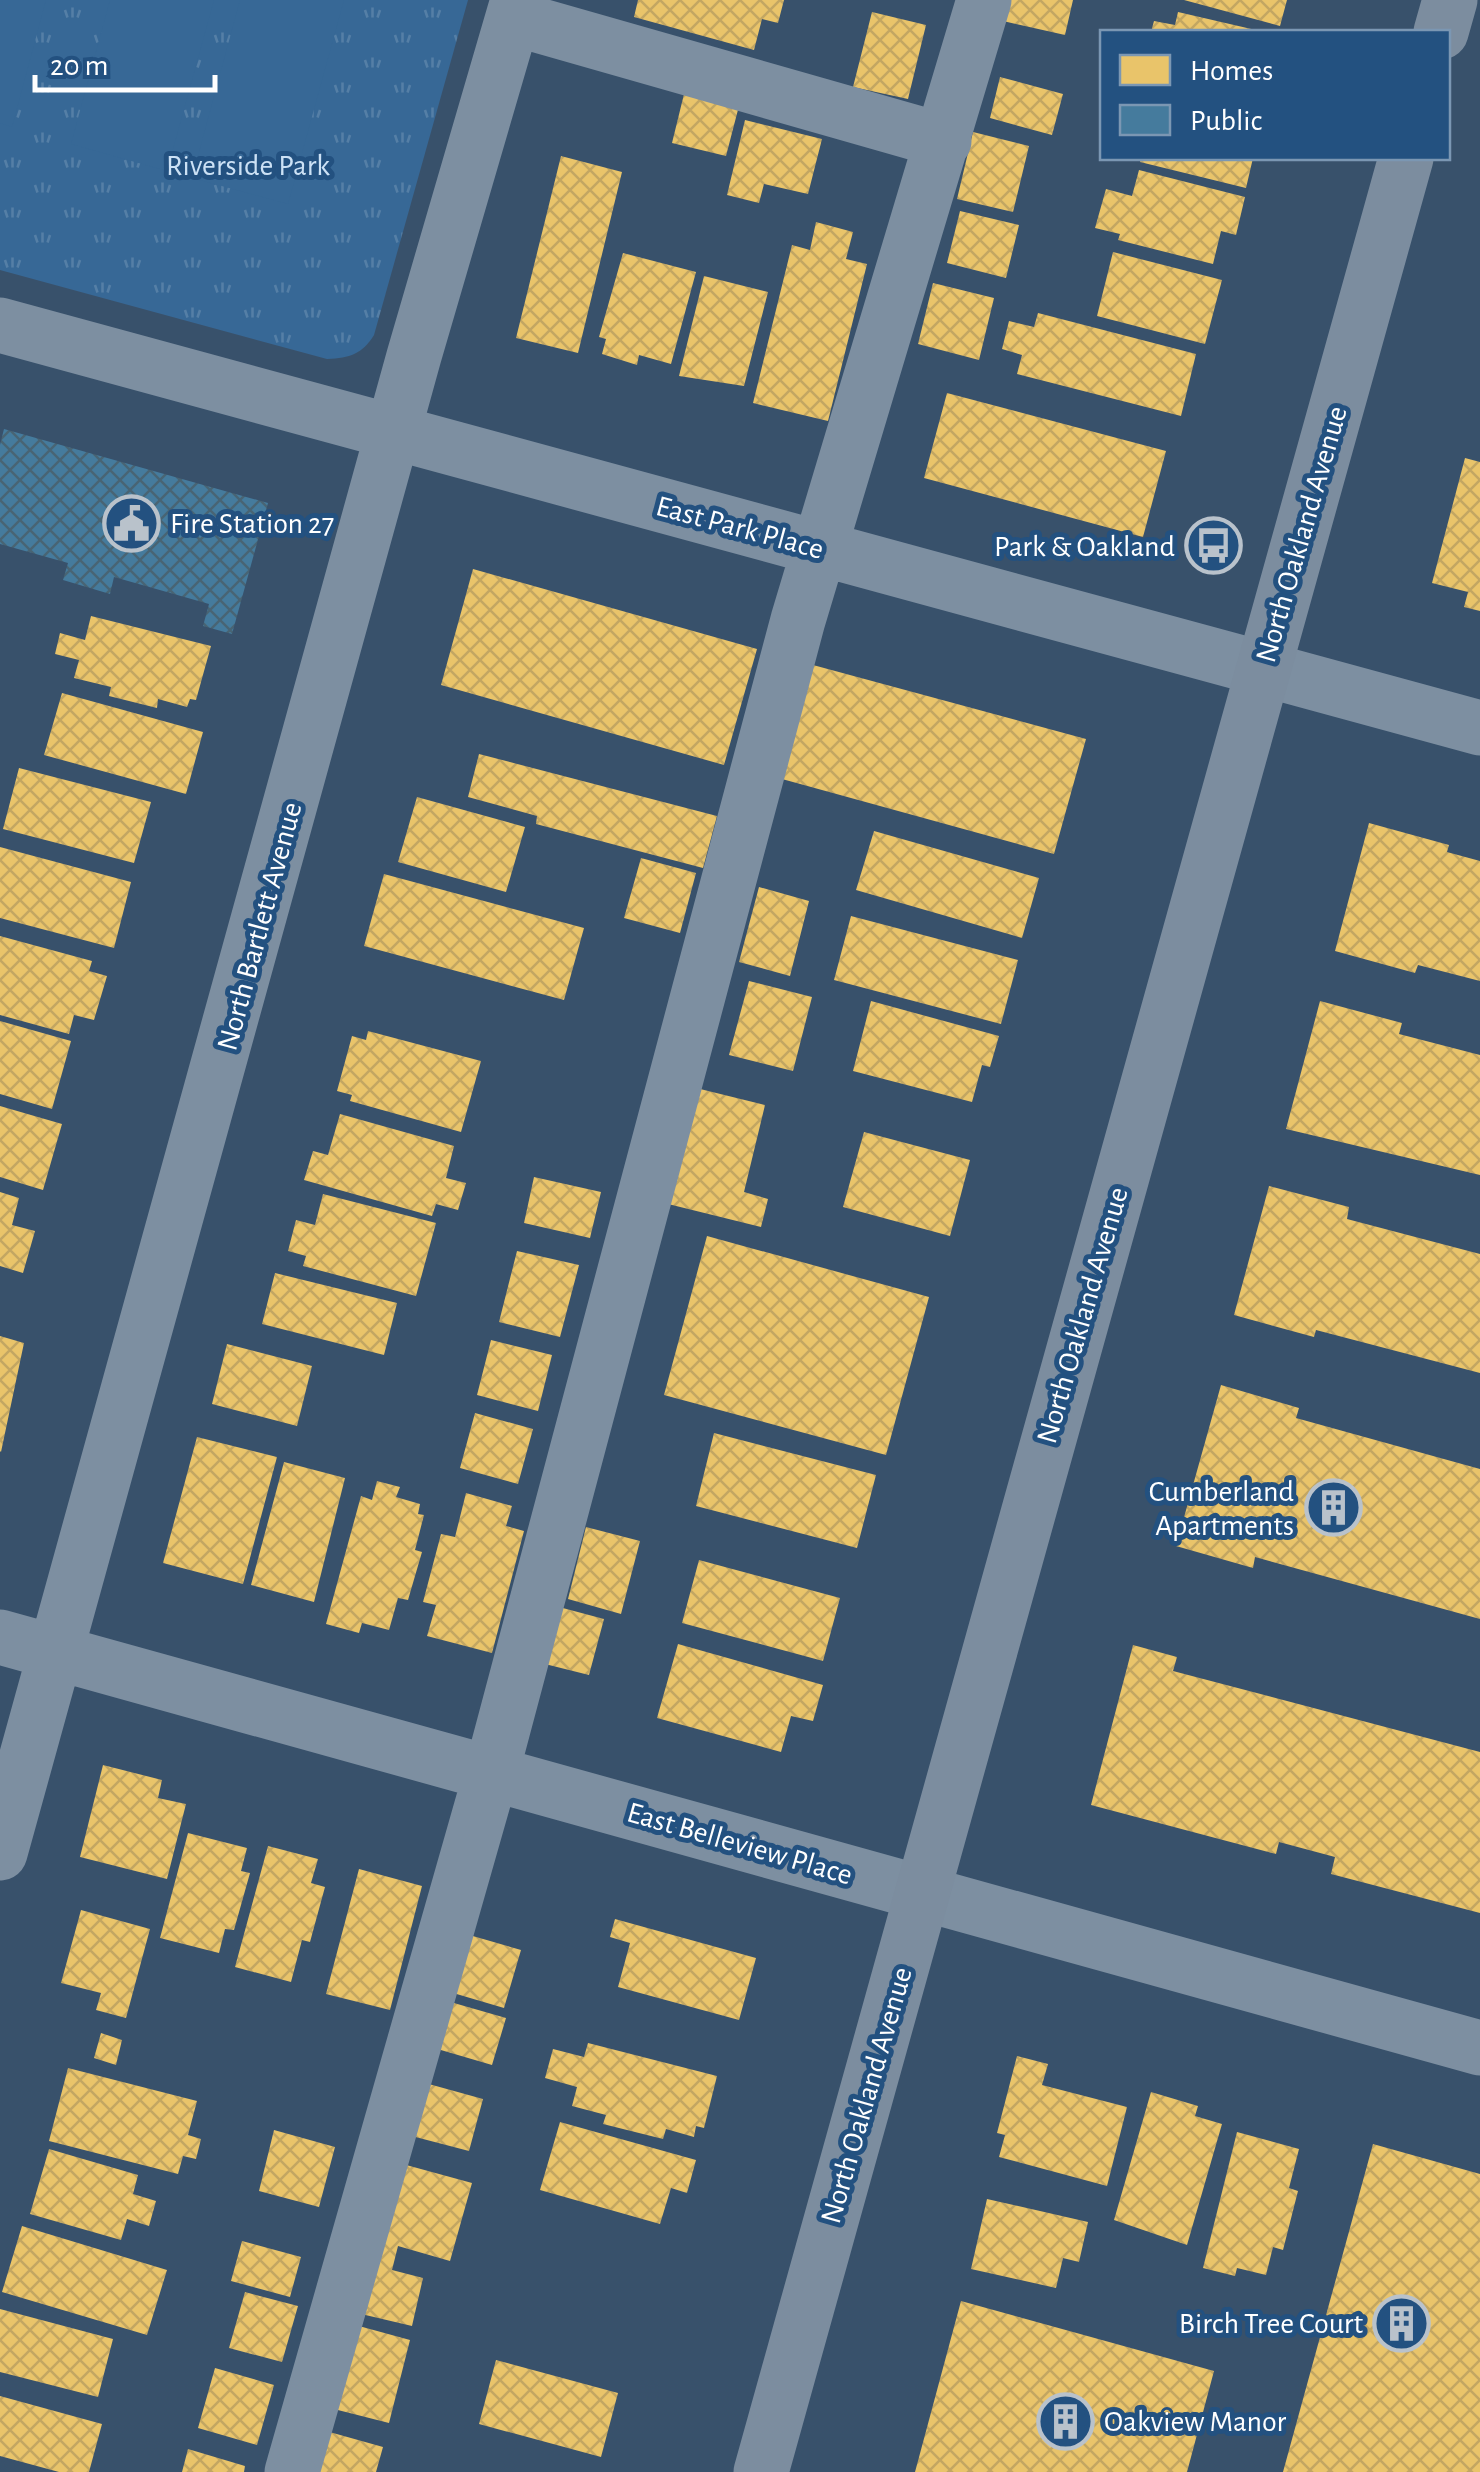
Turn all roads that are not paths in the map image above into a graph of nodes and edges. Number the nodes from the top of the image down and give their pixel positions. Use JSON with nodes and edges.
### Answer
{"nodes":[{"id":1,"x":984,"y":0,"type":"edge"},
{"id":2,"x":1450,"y":0,"type":"edge"},
{"id":3,"x":516,"y":9,"type":"edge"},
{"id":4,"x":1442,"y":30,"type":"edge"},
{"id":5,"x":944,"y":141,"type":"junction"},
{"id":6,"x":1405,"y":160,"type":"edge"},
{"id":7,"x":0,"y":325,"type":"edge"},
{"id":8,"x":393,"y":432,"type":"junction"},
{"id":9,"x":822,"y":548,"type":"junction"},
{"id":10,"x":1263,"y":669,"type":"junction"},
{"id":11,"x":1480,"y":728,"type":"edge"},
{"id":12,"x":0,"y":1637,"type":"edge"},
{"id":13,"x":58,"y":1653,"type":"junction"},
{"id":14,"x":491,"y":1774,"type":"junction"},
{"id":15,"x":0,"y":1852,"type":"edge"},
{"id":16,"x":923,"y":1893,"type":"junction"},
{"id":17,"x":1480,"y":2048,"type":"edge"},
{"id":18,"x":292,"y":2472,"type":"edge"},
{"id":19,"x":761,"y":2472,"type":"edge"}],
"edges":[{"from":1,"to":5,"type":"street"},
{"from":2,"to":4,"type":"main road"},
{"from":3,"to":5,"type":"street"},
{"from":3,"to":8,"type":"street","name":"North Bartlett Avenue"},
{"from":5,"to":9,"type":"street"},
{"from":6,"to":10,"type":"main road","name":"North Oakland Avenue"},
{"from":7,"to":8,"type":"street","name":"East Park Place"},
{"from":8,"to":9,"type":"street","name":"East Park Place"},
{"from":8,"to":13,"type":"street","name":"North Bartlett Avenue"},
{"from":9,"to":10,"type":"street","name":"East Park Place"},
{"from":9,"to":14,"type":"street"},
{"from":10,"to":11,"type":"street","name":"East Park Place"},
{"from":10,"to":16,"type":"main road","name":"North Oakland Avenue"},
{"from":12,"to":13,"type":"street","name":"East Belleview Place"},
{"from":13,"to":14,"type":"street","name":"East Belleview Place"},
{"from":13,"to":15,"type":"street","name":"North Bartlett Avenue"},
{"from":14,"to":16,"type":"street","name":"East Belleview Place"},
{"from":14,"to":18,"type":"street"},
{"from":16,"to":17,"type":"street","name":"East Belleview Place"},
{"from":16,"to":19,"type":"main road","name":"North Oakland Avenue"}]}
